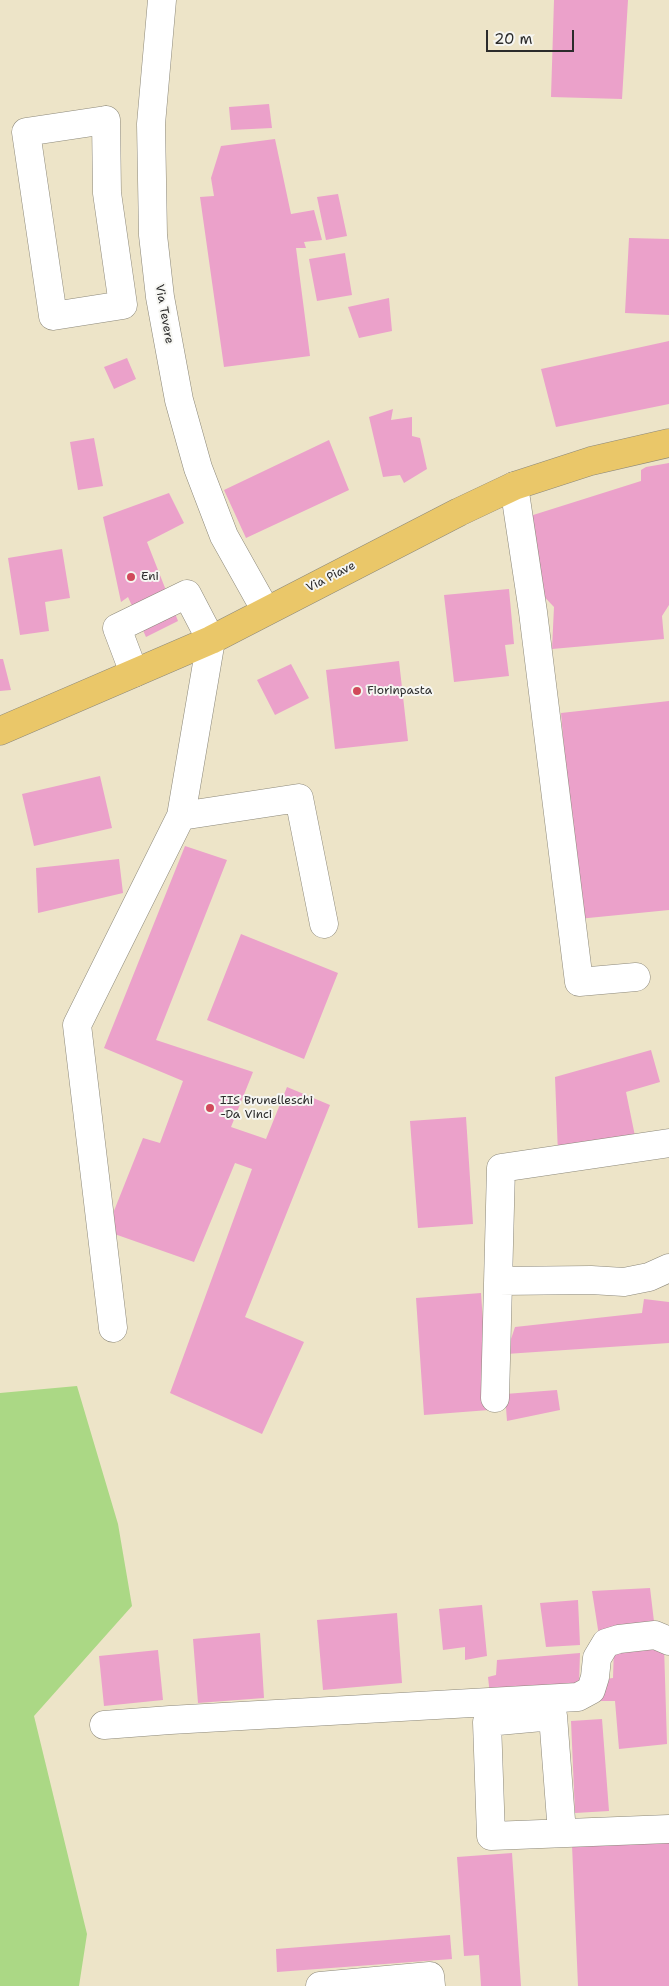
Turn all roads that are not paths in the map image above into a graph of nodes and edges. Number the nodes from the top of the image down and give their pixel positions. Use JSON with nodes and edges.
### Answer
{"nodes":[{"id":1,"x":162,"y":0,"type":"edge"},
{"id":2,"x":160,"y":297,"type":"junction"},
{"id":3,"x":123,"y":305,"type":"junction"},
{"id":4,"x":669,"y":443,"type":"edge"},
{"id":5,"x":514,"y":486,"type":"junction"},
{"id":6,"x":266,"y":610,"type":"junction"},
{"id":7,"x":211,"y":640,"type":"junction"},
{"id":8,"x":134,"y":673,"type":"junction"},
{"id":9,"x":0,"y":731,"type":"edge"},
{"id":10,"x":181,"y":816,"type":"junction"},
{"id":11,"x":324,"y":924,"type":"dead end"},
{"id":12,"x":636,"y":977,"type":"dead end"},
{"id":13,"x":669,"y":1143,"type":"edge"},
{"id":14,"x":669,"y":1268,"type":"edge"},
{"id":15,"x":499,"y":1281,"type":"junction"},
{"id":16,"x":113,"y":1328,"type":"dead end"},
{"id":17,"x":495,"y":1398,"type":"dead end"},
{"id":18,"x":669,"y":1641,"type":"edge"},
{"id":19,"x":104,"y":1725,"type":"dead end"},
{"id":20,"x":669,"y":1829,"type":"edge"},
{"id":21,"x":562,"y":1833,"type":"junction"},
{"id":22,"x":320,"y":1986,"type":"edge"},
{"id":23,"x":431,"y":1986,"type":"edge"}],
"edges":[{"from":1,"to":2,"type":"street","name":"Via Tevere"},
{"from":2,"to":3,"type":"street"},
{"from":2,"to":6,"type":"street","name":"Via Tevere"},
{"from":3,"to":3,"type":"street"},
{"from":4,"to":5,"type":"main road","name":"Via Piave"},
{"from":5,"to":6,"type":"main road","name":"Via Piave"},
{"from":5,"to":12,"type":"street"},
{"from":6,"to":7,"type":"main road","name":"Via Piave"},
{"from":7,"to":8,"type":"main road","name":"Via Piave"},
{"from":7,"to":8,"type":"street"},
{"from":7,"to":10,"type":"street"},
{"from":8,"to":9,"type":"main road","name":"Via Piave"},
{"from":10,"to":11,"type":"street"},
{"from":10,"to":16,"type":"street"},
{"from":13,"to":15,"type":"street"},
{"from":14,"to":15,"type":"street"},
{"from":15,"to":17,"type":"street"},
{"from":18,"to":19,"type":"street"},
{"from":20,"to":21,"type":"street"},
{"from":21,"to":21,"type":"street"},
{"from":22,"to":23,"type":"street"}]}
